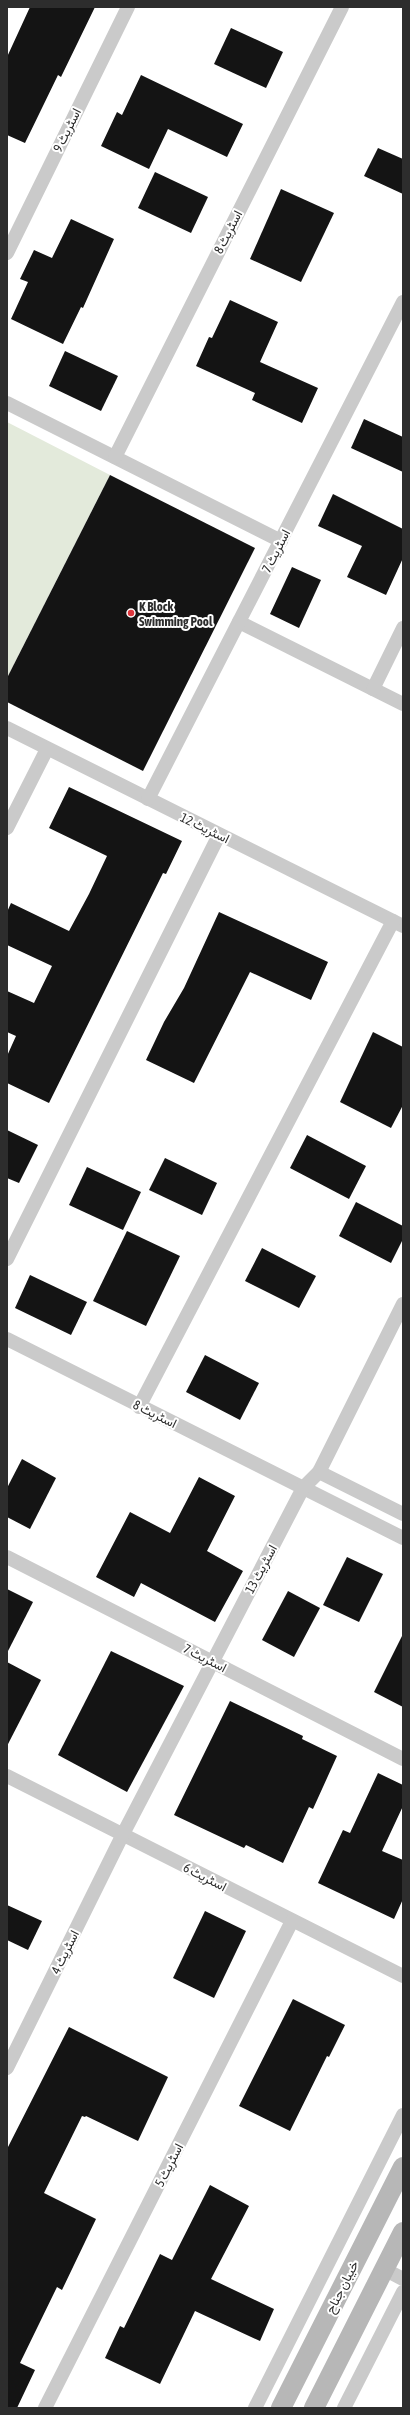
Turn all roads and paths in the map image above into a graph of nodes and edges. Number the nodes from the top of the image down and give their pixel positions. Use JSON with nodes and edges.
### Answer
{"nodes":[{"id":1,"x":128,"y":7,"type":"edge"},
{"id":2,"x":342,"y":7,"type":"edge"},
{"id":3,"x":7,"y":253,"type":"edge"},
{"id":4,"x":403,"y":302,"type":"edge"},
{"id":5,"x":7,"y":403,"type":"edge"},
{"id":6,"x":115,"y":457,"type":"junction"},
{"id":7,"x":281,"y":541,"type":"junction"},
{"id":8,"x":239,"y":622,"type":"junction"},
{"id":9,"x":403,"y":628,"type":"edge"},
{"id":10,"x":373,"y":689,"type":"junction"},
{"id":11,"x":403,"y":704,"type":"edge"},
{"id":12,"x":7,"y":728,"type":"edge"},
{"id":13,"x":47,"y":749,"type":"junction"},
{"id":14,"x":148,"y":799,"type":"junction"},
{"id":15,"x":7,"y":828,"type":"edge"},
{"id":16,"x":220,"y":835,"type":"junction"},
{"id":17,"x":398,"y":924,"type":"edge"},
{"id":18,"x":7,"y":1259,"type":"edge"},
{"id":19,"x":403,"y":1304,"type":"edge"},
{"id":20,"x":7,"y":1340,"type":"edge"},
{"id":21,"x":139,"y":1407,"type":"junction"},
{"id":22,"x":319,"y":1472,"type":"junction"},
{"id":23,"x":303,"y":1488,"type":"junction"},
{"id":24,"x":403,"y":1514,"type":"edge"},
{"id":25,"x":403,"y":1538,"type":"edge"},
{"id":26,"x":7,"y":1557,"type":"edge"},
{"id":27,"x":212,"y":1661,"type":"junction"},
{"id":28,"x":403,"y":1759,"type":"edge"},
{"id":29,"x":7,"y":1776,"type":"edge"},
{"id":30,"x":122,"y":1836,"type":"junction"},
{"id":31,"x":292,"y":1921,"type":"junction"},
{"id":32,"x":403,"y":1976,"type":"edge"},
{"id":33,"x":7,"y":2068,"type":"edge"},
{"id":34,"x":403,"y":2115,"type":"edge"},
{"id":35,"x":403,"y":2167,"type":"edge"},
{"id":36,"x":403,"y":2232,"type":"edge"},
{"id":37,"x":384,"y":2270,"type":"junction"},
{"id":38,"x":403,"y":2280,"type":"edge"},
{"id":39,"x":403,"y":2292,"type":"edge"},
{"id":40,"x":45,"y":2408,"type":"edge"},
{"id":41,"x":255,"y":2408,"type":"edge"},
{"id":42,"x":282,"y":2408,"type":"edge"},
{"id":43,"x":314,"y":2408,"type":"edge"},
{"id":44,"x":344,"y":2408,"type":"edge"}],
"edges":[{"from":1,"to":3,"type":"street","name":"اسٹریٹ 9"},
{"from":2,"to":6,"type":"street","name":"اسٹریٹ 8"},
{"from":4,"to":7,"type":"street","name":"اسٹریٹ 7"},
{"from":5,"to":6,"type":"street"},
{"from":6,"to":7,"type":"street"},
{"from":7,"to":8,"type":"street","name":"اسٹریٹ 7"},
{"from":8,"to":10,"type":"street"},
{"from":8,"to":14,"type":"street","name":"اسٹریٹ 7"},
{"from":9,"to":10,"type":"street"},
{"from":10,"to":11,"type":"street"},
{"from":12,"to":13,"type":"street","name":"اسٹریٹ 12"},
{"from":13,"to":14,"type":"street","name":"اسٹریٹ 12"},
{"from":13,"to":15,"type":"street"},
{"from":14,"to":16,"type":"street","name":"اسٹریٹ 12"},
{"from":16,"to":17,"type":"street","name":"اسٹریٹ 12"},
{"from":16,"to":18,"type":"street"},
{"from":17,"to":21,"type":"street"},
{"from":19,"to":22,"type":"street","name":"اسٹریٹ 13"},
{"from":20,"to":21,"type":"street","name":"اسٹریٹ 8"},
{"from":21,"to":23,"type":"street","name":"اسٹریٹ 8"},
{"from":22,"to":23,"type":"street","name":"اسٹریٹ 13"},
{"from":22,"to":24,"type":"street"},
{"from":23,"to":25,"type":"street","name":"اسٹریٹ 8"},
{"from":23,"to":27,"type":"street","name":"اسٹریٹ 13"},
{"from":26,"to":27,"type":"street","name":"اسٹریٹ 7"},
{"from":27,"to":28,"type":"street","name":"اسٹریٹ 7"},
{"from":27,"to":30,"type":"street","name":"اسٹریٹ 13"},
{"from":29,"to":30,"type":"street","name":"اسٹریٹ 6"},
{"from":30,"to":31,"type":"street","name":"اسٹریٹ 6"},
{"from":30,"to":33,"type":"street","name":"اسٹریٹ 4"},
{"from":31,"to":32,"type":"street","name":"اسٹریٹ 6"},
{"from":31,"to":40,"type":"street","name":"اسٹریٹ 5"},
{"from":34,"to":41,"type":"street"},
{"from":35,"to":42,"type":"main road","name":"خیبان جناح"},
{"from":36,"to":37,"type":"main road"},
{"from":37,"to":38,"type":"street"},
{"from":37,"to":43,"type":"main road"},
{"from":39,"to":44,"type":"street"}]}
